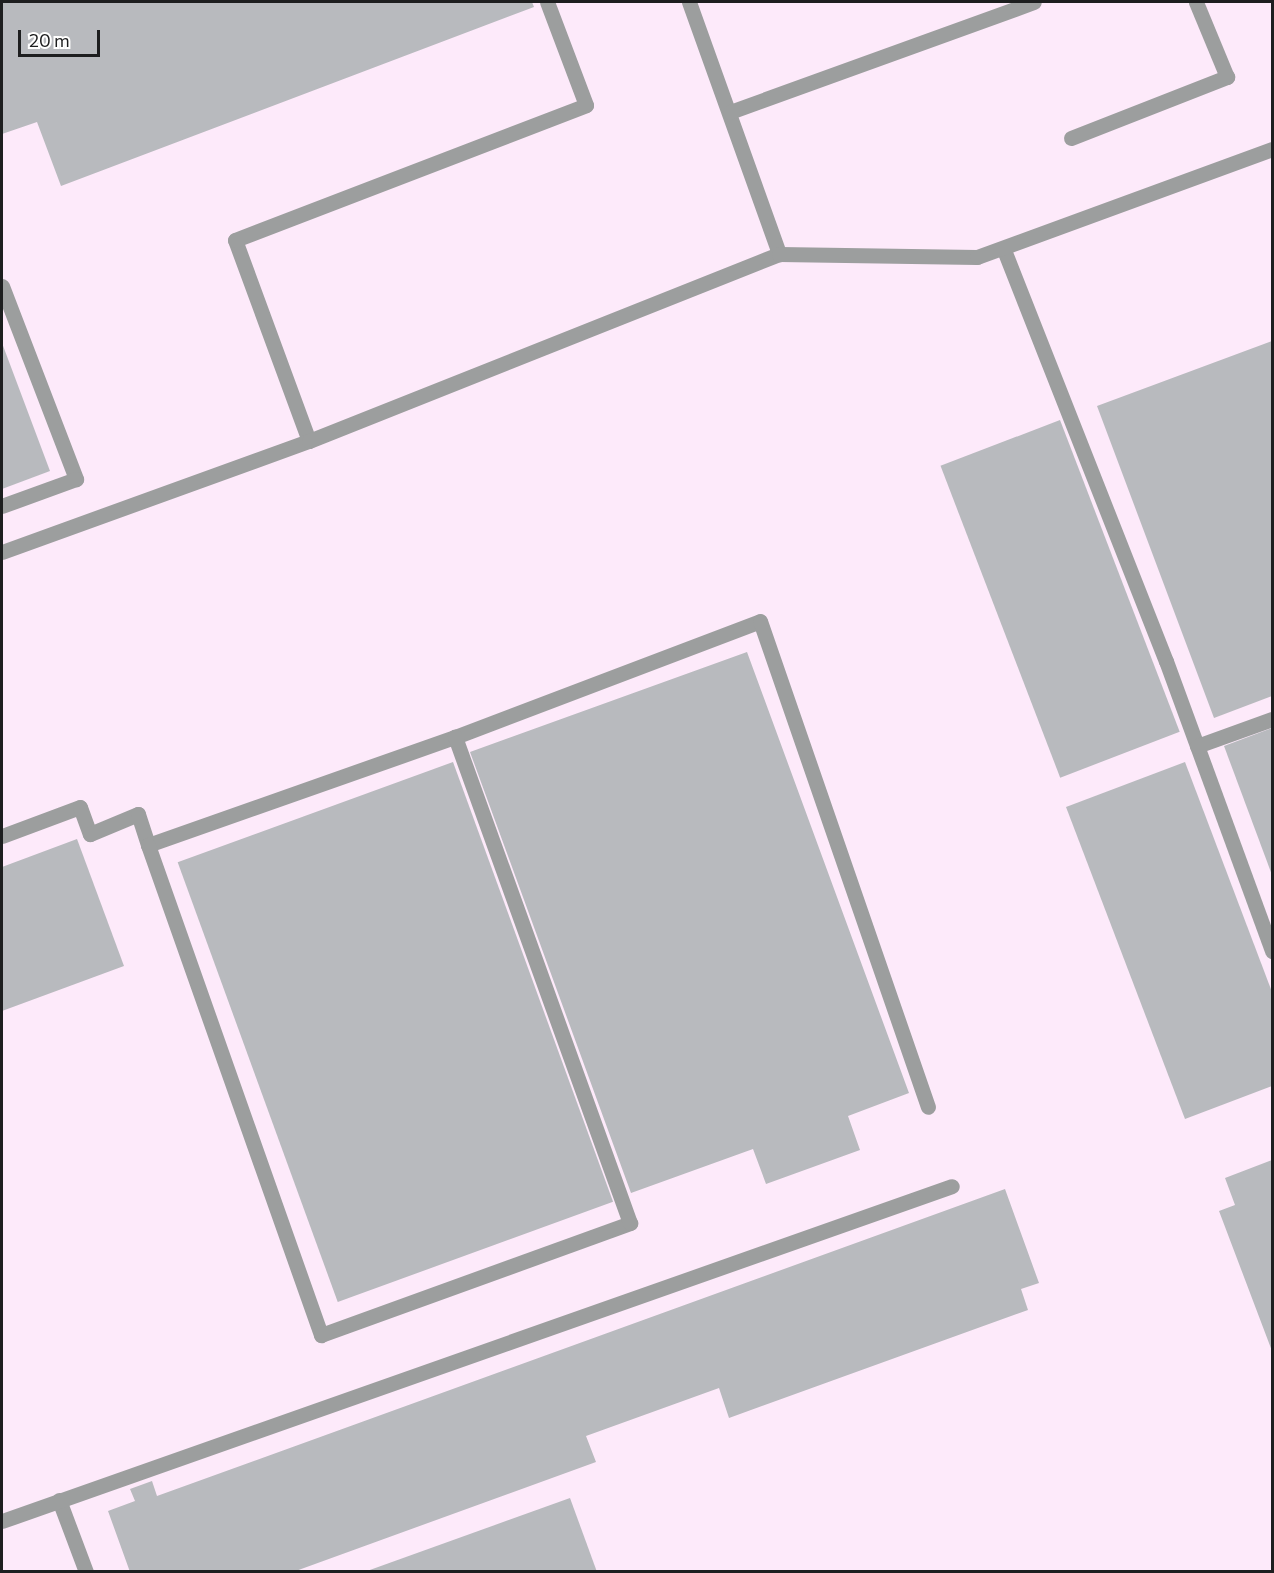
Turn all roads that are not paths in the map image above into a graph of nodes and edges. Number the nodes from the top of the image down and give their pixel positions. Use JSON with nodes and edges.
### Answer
{"nodes":[{"id":1,"x":547,"y":2,"type":"edge"},
{"id":2,"x":689,"y":2,"type":"edge"},
{"id":3,"x":1034,"y":2,"type":"edge"},
{"id":4,"x":1196,"y":2,"type":"edge"},
{"id":5,"x":730,"y":112,"type":"junction"},
{"id":6,"x":1071,"y":138,"type":"dead end"},
{"id":7,"x":1272,"y":149,"type":"edge"},
{"id":8,"x":1004,"y":250,"type":"junction"},
{"id":9,"x":779,"y":255,"type":"junction"},
{"id":10,"x":2,"y":286,"type":"edge"},
{"id":11,"x":309,"y":441,"type":"junction"},
{"id":12,"x":2,"y":506,"type":"edge"},
{"id":13,"x":2,"y":552,"type":"edge"},
{"id":14,"x":1272,"y":719,"type":"edge"},
{"id":15,"x":455,"y":737,"type":"junction"},
{"id":16,"x":1197,"y":746,"type":"junction"},
{"id":17,"x":2,"y":836,"type":"edge"},
{"id":18,"x":148,"y":844,"type":"junction"},
{"id":19,"x":1272,"y":951,"type":"edge"},
{"id":20,"x":928,"y":1107,"type":"dead end"},
{"id":21,"x":952,"y":1186,"type":"dead end"},
{"id":22,"x":59,"y":1500,"type":"junction"},
{"id":23,"x":2,"y":1521,"type":"edge"},
{"id":24,"x":86,"y":1572,"type":"edge"}],
"edges":[{"from":1,"to":11,"type":"street"},
{"from":2,"to":5,"type":"street"},
{"from":3,"to":5,"type":"street"},
{"from":4,"to":6,"type":"street"},
{"from":5,"to":9,"type":"street"},
{"from":7,"to":8,"type":"street"},
{"from":8,"to":9,"type":"street"},
{"from":8,"to":16,"type":"street"},
{"from":9,"to":11,"type":"street"},
{"from":10,"to":12,"type":"street"},
{"from":11,"to":13,"type":"street"},
{"from":14,"to":16,"type":"street"},
{"from":15,"to":18,"type":"street"},
{"from":15,"to":18,"type":"street"},
{"from":15,"to":20,"type":"street"},
{"from":16,"to":19,"type":"street"},
{"from":17,"to":18,"type":"street"},
{"from":21,"to":22,"type":"street"},
{"from":22,"to":23,"type":"street"},
{"from":22,"to":24,"type":"street"}]}
